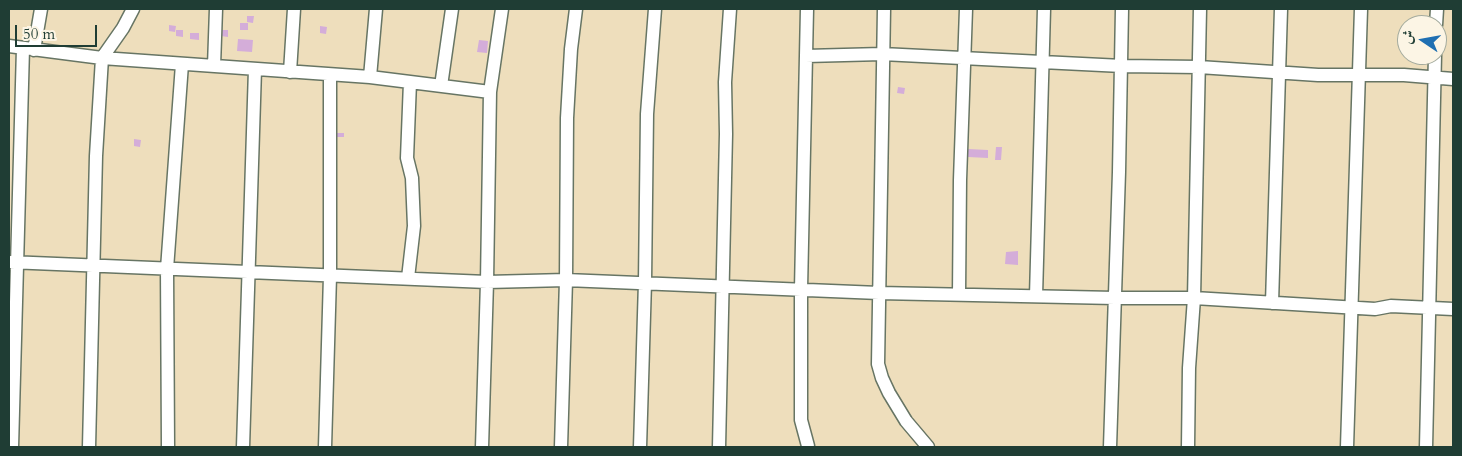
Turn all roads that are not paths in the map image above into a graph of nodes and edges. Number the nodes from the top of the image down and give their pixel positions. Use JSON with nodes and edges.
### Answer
{"nodes":[{"id":1,"x":41,"y":9,"type":"edge"},
{"id":2,"x":133,"y":9,"type":"edge"},
{"id":3,"x":216,"y":9,"type":"edge"},
{"id":4,"x":294,"y":9,"type":"edge"},
{"id":5,"x":376,"y":9,"type":"edge"},
{"id":6,"x":452,"y":9,"type":"edge"},
{"id":7,"x":502,"y":9,"type":"edge"},
{"id":8,"x":576,"y":9,"type":"edge"},
{"id":9,"x":655,"y":9,"type":"edge"},
{"id":10,"x":730,"y":9,"type":"edge"},
{"id":11,"x":807,"y":9,"type":"edge"},
{"id":12,"x":884,"y":9,"type":"edge"},
{"id":13,"x":966,"y":9,"type":"edge"},
{"id":14,"x":1044,"y":9,"type":"edge"},
{"id":15,"x":1122,"y":9,"type":"edge"},
{"id":16,"x":1200,"y":9,"type":"edge"},
{"id":17,"x":1282,"y":9,"type":"edge"},
{"id":18,"x":1361,"y":9,"type":"edge"},
{"id":19,"x":9,"y":46,"type":"edge"},
{"id":20,"x":28,"y":49,"type":"junction"},
{"id":21,"x":882,"y":54,"type":"junction"},
{"id":22,"x":806,"y":56,"type":"junction"},
{"id":23,"x":102,"y":58,"type":"junction"},
{"id":24,"x":965,"y":58,"type":"junction"},
{"id":25,"x":1044,"y":62,"type":"junction"},
{"id":26,"x":182,"y":64,"type":"junction"},
{"id":27,"x":1435,"y":65,"type":"edge"},
{"id":28,"x":214,"y":66,"type":"junction"},
{"id":29,"x":1122,"y":66,"type":"junction"},
{"id":30,"x":1198,"y":67,"type":"junction"},
{"id":31,"x":255,"y":69,"type":"junction"},
{"id":32,"x":290,"y":72,"type":"junction"},
{"id":33,"x":1279,"y":72,"type":"junction"},
{"id":34,"x":330,"y":75,"type":"junction"},
{"id":35,"x":1359,"y":75,"type":"junction"},
{"id":36,"x":1435,"y":77,"type":"junction"},
{"id":37,"x":370,"y":78,"type":"junction"},
{"id":38,"x":1453,"y":79,"type":"edge"},
{"id":39,"x":410,"y":82,"type":"junction"},
{"id":40,"x":441,"y":86,"type":"junction"},
{"id":41,"x":490,"y":92,"type":"junction"},
{"id":42,"x":12,"y":263,"type":"edge"},
{"id":43,"x":94,"y":266,"type":"junction"},
{"id":44,"x":167,"y":269,"type":"junction"},
{"id":45,"x":249,"y":272,"type":"junction"},
{"id":46,"x":330,"y":276,"type":"junction"},
{"id":47,"x":408,"y":278,"type":"junction"},
{"id":48,"x":566,"y":280,"type":"junction"},
{"id":49,"x":487,"y":282,"type":"junction"},
{"id":50,"x":645,"y":282,"type":"junction"},
{"id":51,"x":722,"y":286,"type":"junction"},
{"id":52,"x":801,"y":289,"type":"junction"},
{"id":53,"x":879,"y":292,"type":"junction"},
{"id":54,"x":959,"y":294,"type":"junction"},
{"id":55,"x":1036,"y":296,"type":"junction"},
{"id":56,"x":1115,"y":298,"type":"junction"},
{"id":57,"x":1194,"y":298,"type":"junction"},
{"id":58,"x":1272,"y":303,"type":"junction"},
{"id":59,"x":1351,"y":308,"type":"junction"},
{"id":60,"x":1429,"y":308,"type":"junction"},
{"id":61,"x":1453,"y":309,"type":"edge"},
{"id":62,"x":808,"y":446,"type":"dead end"},
{"id":63,"x":12,"y":447,"type":"edge"},
{"id":64,"x":89,"y":447,"type":"edge"},
{"id":65,"x":168,"y":447,"type":"edge"},
{"id":66,"x":243,"y":447,"type":"edge"},
{"id":67,"x":325,"y":447,"type":"edge"},
{"id":68,"x":482,"y":447,"type":"edge"},
{"id":69,"x":561,"y":447,"type":"edge"},
{"id":70,"x":640,"y":447,"type":"edge"},
{"id":71,"x":719,"y":447,"type":"edge"},
{"id":72,"x":928,"y":447,"type":"edge"},
{"id":73,"x":1110,"y":447,"type":"edge"},
{"id":74,"x":1188,"y":447,"type":"edge"},
{"id":75,"x":1347,"y":447,"type":"edge"},
{"id":76,"x":1426,"y":447,"type":"edge"}],
"edges":[{"from":1,"to":20,"type":"street"},
{"from":2,"to":23,"type":"street"},
{"from":3,"to":28,"type":"street"},
{"from":4,"to":32,"type":"street"},
{"from":5,"to":37,"type":"street"},
{"from":6,"to":40,"type":"street"},
{"from":7,"to":41,"type":"street"},
{"from":8,"to":48,"type":"street"},
{"from":9,"to":50,"type":"street"},
{"from":10,"to":51,"type":"street"},
{"from":11,"to":22,"type":"street"},
{"from":12,"to":21,"type":"street"},
{"from":13,"to":24,"type":"street"},
{"from":14,"to":25,"type":"street"},
{"from":15,"to":29,"type":"street"},
{"from":16,"to":30,"type":"street"},
{"from":17,"to":33,"type":"street"},
{"from":18,"to":35,"type":"street"},
{"from":19,"to":20,"type":"street"},
{"from":20,"to":23,"type":"street"},
{"from":20,"to":42,"type":"street"},
{"from":21,"to":22,"type":"street"},
{"from":21,"to":24,"type":"street"},
{"from":21,"to":53,"type":"street"},
{"from":22,"to":52,"type":"street"},
{"from":23,"to":26,"type":"street"},
{"from":23,"to":43,"type":"street"},
{"from":24,"to":25,"type":"street"},
{"from":24,"to":54,"type":"street"},
{"from":25,"to":29,"type":"street"},
{"from":25,"to":55,"type":"street"},
{"from":26,"to":28,"type":"street"},
{"from":26,"to":44,"type":"street"},
{"from":27,"to":36,"type":"street"},
{"from":28,"to":31,"type":"street"},
{"from":29,"to":30,"type":"street"},
{"from":29,"to":56,"type":"street"},
{"from":30,"to":33,"type":"street"},
{"from":30,"to":57,"type":"street"},
{"from":31,"to":32,"type":"street"},
{"from":31,"to":45,"type":"street"},
{"from":32,"to":34,"type":"street"},
{"from":33,"to":35,"type":"street"},
{"from":33,"to":58,"type":"street"},
{"from":34,"to":37,"type":"street"},
{"from":34,"to":46,"type":"street"},
{"from":35,"to":36,"type":"street"},
{"from":35,"to":59,"type":"street"},
{"from":36,"to":38,"type":"street"},
{"from":36,"to":60,"type":"street"},
{"from":37,"to":39,"type":"street"},
{"from":39,"to":40,"type":"street"},
{"from":39,"to":47,"type":"street"},
{"from":40,"to":41,"type":"street"},
{"from":41,"to":49,"type":"street"},
{"from":42,"to":43,"type":"street"},
{"from":42,"to":63,"type":"street"},
{"from":43,"to":44,"type":"street"},
{"from":43,"to":64,"type":"street"},
{"from":44,"to":45,"type":"street"},
{"from":44,"to":65,"type":"street"},
{"from":45,"to":46,"type":"street"},
{"from":45,"to":66,"type":"street"},
{"from":46,"to":47,"type":"street"},
{"from":46,"to":67,"type":"street"},
{"from":47,"to":49,"type":"street"},
{"from":48,"to":49,"type":"street"},
{"from":48,"to":50,"type":"street"},
{"from":48,"to":69,"type":"street"},
{"from":49,"to":68,"type":"street"},
{"from":50,"to":51,"type":"street"},
{"from":50,"to":70,"type":"street"},
{"from":51,"to":52,"type":"street"},
{"from":51,"to":71,"type":"street"},
{"from":52,"to":53,"type":"street"},
{"from":52,"to":62,"type":"street"},
{"from":53,"to":54,"type":"street"},
{"from":53,"to":72,"type":"street"},
{"from":54,"to":55,"type":"street"},
{"from":55,"to":56,"type":"street"},
{"from":56,"to":57,"type":"street"},
{"from":56,"to":73,"type":"street"},
{"from":57,"to":58,"type":"street"},
{"from":57,"to":74,"type":"street"},
{"from":58,"to":59,"type":"street"},
{"from":59,"to":60,"type":"street"},
{"from":59,"to":75,"type":"street"},
{"from":60,"to":61,"type":"street"},
{"from":60,"to":76,"type":"street"}]}
